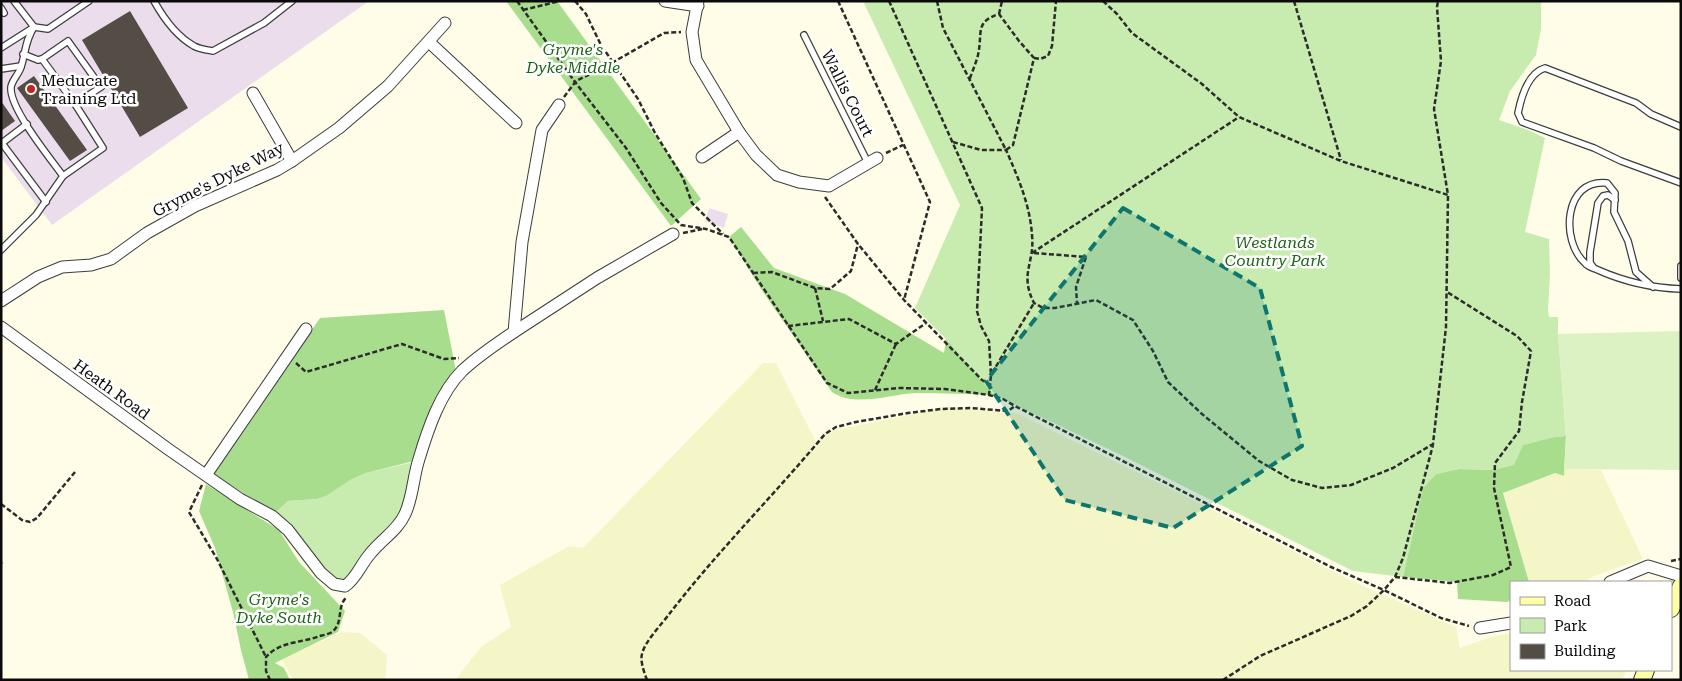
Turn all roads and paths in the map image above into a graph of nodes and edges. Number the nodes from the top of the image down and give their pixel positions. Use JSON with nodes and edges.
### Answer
{"nodes":[{"id":1,"x":14,"y":1,"type":"edge"},
{"id":2,"x":89,"y":1,"type":"edge"},
{"id":3,"x":154,"y":1,"type":"edge"},
{"id":4,"x":292,"y":1,"type":"edge"},
{"id":5,"x":517,"y":1,"type":"edge"},
{"id":6,"x":560,"y":1,"type":"edge"},
{"id":7,"x":575,"y":1,"type":"edge"},
{"id":8,"x":665,"y":1,"type":"edge"},
{"id":9,"x":838,"y":1,"type":"edge"},
{"id":10,"x":889,"y":1,"type":"edge"},
{"id":11,"x":937,"y":1,"type":"edge"},
{"id":12,"x":1002,"y":1,"type":"edge"},
{"id":13,"x":1056,"y":1,"type":"edge"},
{"id":14,"x":1103,"y":1,"type":"edge"},
{"id":15,"x":1294,"y":1,"type":"edge"},
{"id":16,"x":1438,"y":1,"type":"edge"},
{"id":17,"x":698,"y":3,"type":"edge"},
{"id":18,"x":523,"y":10,"type":"junction"},
{"id":19,"x":999,"y":14,"type":"junction"},
{"id":20,"x":446,"y":23,"type":"dead end"},
{"id":21,"x":34,"y":27,"type":"junction"},
{"id":22,"x":692,"y":32,"type":"junction"},
{"id":23,"x":804,"y":36,"type":"dead end"},
{"id":24,"x":429,"y":42,"type":"junction"},
{"id":25,"x":1,"y":48,"type":"edge"},
{"id":26,"x":23,"y":54,"type":"junction"},
{"id":27,"x":1034,"y":58,"type":"junction"},
{"id":28,"x":42,"y":60,"type":"junction"},
{"id":29,"x":613,"y":62,"type":"junction"},
{"id":30,"x":22,"y":66,"type":"junction"},
{"id":31,"x":1,"y":69,"type":"edge"},
{"id":32,"x":969,"y":81,"type":"junction"},
{"id":33,"x":574,"y":82,"type":"junction"},
{"id":34,"x":254,"y":93,"type":"dead end"},
{"id":35,"x":75,"y":104,"type":"junction"},
{"id":36,"x":559,"y":105,"type":"joint"},
{"id":37,"x":1239,"y":117,"type":"junction"},
{"id":38,"x":516,"y":123,"type":"dead end"},
{"id":39,"x":26,"y":124,"type":"junction"},
{"id":40,"x":1681,"y":127,"type":"edge"},
{"id":41,"x":739,"y":132,"type":"junction"},
{"id":42,"x":2,"y":142,"type":"edge"},
{"id":43,"x":953,"y":142,"type":"junction"},
{"id":44,"x":903,"y":145,"type":"junction"},
{"id":45,"x":1006,"y":150,"type":"junction"},
{"id":46,"x":702,"y":158,"type":"dead end"},
{"id":47,"x":872,"y":160,"type":"junction"},
{"id":48,"x":292,"y":161,"type":"junction"},
{"id":49,"x":1341,"y":161,"type":"junction"},
{"id":50,"x":63,"y":176,"type":"junction"},
{"id":51,"x":1681,"y":183,"type":"edge"},
{"id":52,"x":815,"y":184,"type":"junction"},
{"id":53,"x":1448,"y":195,"type":"junction"},
{"id":54,"x":1615,"y":200,"type":"junction"},
{"id":55,"x":46,"y":202,"type":"junction"},
{"id":56,"x":706,"y":229,"type":"junction"},
{"id":57,"x":673,"y":234,"type":"joint"},
{"id":58,"x":726,"y":236,"type":"junction"},
{"id":59,"x":858,"y":244,"type":"junction"},
{"id":60,"x":1,"y":250,"type":"edge"},
{"id":61,"x":1032,"y":252,"type":"junction"},
{"id":62,"x":1681,"y":266,"type":"edge"},
{"id":63,"x":1594,"y":268,"type":"junction"},
{"id":64,"x":752,"y":273,"type":"junction"},
{"id":65,"x":1681,"y":278,"type":"edge"},
{"id":66,"x":1653,"y":286,"type":"junction"},
{"id":67,"x":815,"y":288,"type":"junction"},
{"id":68,"x":1681,"y":289,"type":"edge"},
{"id":69,"x":1447,"y":292,"type":"junction"},
{"id":70,"x":904,"y":300,"type":"junction"},
{"id":71,"x":1,"y":301,"type":"edge"},
{"id":72,"x":1034,"y":303,"type":"junction"},
{"id":73,"x":1077,"y":303,"type":"junction"},
{"id":74,"x":823,"y":322,"type":"junction"},
{"id":75,"x":926,"y":323,"type":"junction"},
{"id":76,"x":788,"y":326,"type":"junction"},
{"id":77,"x":1,"y":327,"type":"edge"},
{"id":78,"x":306,"y":329,"type":"dead end"},
{"id":79,"x":514,"y":332,"type":"junction"},
{"id":80,"x":896,"y":344,"type":"junction"},
{"id":81,"x":288,"y":356,"type":"junction"},
{"id":82,"x":480,"y":356,"type":"junction"},
{"id":83,"x":991,"y":375,"type":"junction"},
{"id":84,"x":990,"y":385,"type":"junction"},
{"id":85,"x":875,"y":390,"type":"junction"},
{"id":86,"x":989,"y":395,"type":"junction"},
{"id":87,"x":1015,"y":406,"type":"junction"},
{"id":88,"x":1433,"y":444,"type":"junction"},
{"id":89,"x":76,"y":472,"type":"dead end"},
{"id":90,"x":206,"y":475,"type":"junction"},
{"id":91,"x":1,"y":504,"type":"edge"},
{"id":92,"x":1681,"y":576,"type":"edge"},
{"id":93,"x":1395,"y":577,"type":"junction"},
{"id":94,"x":1612,"y":581,"type":"edge"},
{"id":95,"x":352,"y":582,"type":"junction"},
{"id":96,"x":1681,"y":586,"type":"edge"},
{"id":97,"x":1384,"y":590,"type":"junction"},
{"id":98,"x":1672,"y":607,"type":"edge"},
{"id":99,"x":1510,"y":623,"type":"edge"},
{"id":100,"x":1480,"y":628,"type":"joint"},
{"id":101,"x":266,"y":657,"type":"junction"},
{"id":102,"x":270,"y":680,"type":"edge"},
{"id":103,"x":647,"y":680,"type":"edge"},
{"id":104,"x":1223,"y":680,"type":"edge"}],
"edges":[{"from":1,"to":21,"type":"lane"},
{"from":2,"to":21,"type":"lane"},
{"from":3,"to":4,"type":"lane"},
{"from":5,"to":18,"type":"path"},
{"from":6,"to":18,"type":"path"},
{"from":7,"to":29,"type":"path"},
{"from":8,"to":17,"type":"street"},
{"from":9,"to":44,"type":"path"},
{"from":10,"to":43,"type":"path"},
{"from":11,"to":32,"type":"path"},
{"from":12,"to":19,"type":"path"},
{"from":13,"to":27,"type":"path"},
{"from":14,"to":37,"type":"path"},
{"from":15,"to":49,"type":"path"},
{"from":16,"to":53,"type":"path"},
{"from":17,"to":22,"type":"street"},
{"from":18,"to":33,"type":"path"},
{"from":19,"to":27,"type":"path"},
{"from":19,"to":32,"type":"path"},
{"from":20,"to":24,"type":"street","name":"Gryme's Dyke Way"},
{"from":21,"to":25,"type":"lane"},
{"from":21,"to":26,"type":"lane"},
{"from":22,"to":29,"type":"path"},
{"from":22,"to":41,"type":"street"},
{"from":23,"to":47,"type":"lane","name":"Wallis Court"},
{"from":24,"to":38,"type":"street"},
{"from":24,"to":48,"type":"street","name":"Gryme's Dyke Way"},
{"from":26,"to":28,"type":"lane"},
{"from":26,"to":30,"type":"lane"},
{"from":27,"to":45,"type":"path"},
{"from":28,"to":35,"type":"lane"},
{"from":28,"to":35,"type":"lane"},
{"from":29,"to":33,"type":"path"},
{"from":29,"to":58,"type":"path"},
{"from":30,"to":31,"type":"lane"},
{"from":30,"to":39,"type":"lane"},
{"from":32,"to":45,"type":"path"},
{"from":33,"to":36,"type":"path"},
{"from":33,"to":56,"type":"path"},
{"from":34,"to":48,"type":"street"},
{"from":35,"to":50,"type":"lane"},
{"from":36,"to":79,"type":"street"},
{"from":37,"to":49,"type":"path"},
{"from":37,"to":61,"type":"path"},
{"from":39,"to":42,"type":"lane"},
{"from":39,"to":50,"type":"lane"},
{"from":40,"to":51,"type":"lane"},
{"from":41,"to":46,"type":"street"},
{"from":41,"to":52,"type":"street"},
{"from":42,"to":55,"type":"lane"},
{"from":43,"to":45,"type":"path"},
{"from":43,"to":83,"type":"path"},
{"from":44,"to":47,"type":"path"},
{"from":44,"to":70,"type":"path"},
{"from":45,"to":61,"type":"path"},
{"from":47,"to":52,"type":"street"},
{"from":48,"to":71,"type":"street","name":"Gryme's Dyke Way"},
{"from":49,"to":53,"type":"path"},
{"from":50,"to":55,"type":"lane"},
{"from":52,"to":59,"type":"path"},
{"from":53,"to":69,"type":"path"},
{"from":54,"to":63,"type":"lane"},
{"from":54,"to":63,"type":"lane"},
{"from":54,"to":66,"type":"lane"},
{"from":55,"to":60,"type":"lane"},
{"from":56,"to":57,"type":"path"},
{"from":56,"to":58,"type":"path"},
{"from":57,"to":79,"type":"street"},
{"from":58,"to":64,"type":"path"},
{"from":59,"to":67,"type":"path"},
{"from":59,"to":70,"type":"path"},
{"from":61,"to":72,"type":"path"},
{"from":61,"to":73,"type":"path"},
{"from":62,"to":65,"type":"lane"},
{"from":63,"to":66,"type":"lane"},
{"from":64,"to":67,"type":"path"},
{"from":64,"to":76,"type":"path"},
{"from":66,"to":68,"type":"lane"},
{"from":67,"to":74,"type":"path"},
{"from":69,"to":88,"type":"path"},
{"from":69,"to":93,"type":"path"},
{"from":70,"to":75,"type":"path"},
{"from":72,"to":73,"type":"path"},
{"from":72,"to":83,"type":"path"},
{"from":73,"to":88,"type":"path"},
{"from":74,"to":76,"type":"path"},
{"from":74,"to":80,"type":"path"},
{"from":75,"to":80,"type":"path"},
{"from":75,"to":84,"type":"path"},
{"from":76,"to":85,"type":"path"},
{"from":77,"to":90,"type":"street","name":"Heath Road"},
{"from":78,"to":81,"type":"street"},
{"from":79,"to":82,"type":"street"},
{"from":80,"to":85,"type":"path"},
{"from":81,"to":82,"type":"path"},
{"from":81,"to":90,"type":"street"},
{"from":82,"to":95,"type":"street"},
{"from":83,"to":84,"type":"path"},
{"from":84,"to":86,"type":"path"},
{"from":85,"to":86,"type":"path"},
{"from":86,"to":87,"type":"path"},
{"from":87,"to":97,"type":"path"},
{"from":87,"to":103,"type":"path"},
{"from":88,"to":93,"type":"path"},
{"from":89,"to":91,"type":"path"},
{"from":90,"to":95,"type":"street","name":"Heath Road"},
{"from":90,"to":101,"type":"path"},
{"from":92,"to":94,"type":"street"},
{"from":93,"to":97,"type":"path"},
{"from":95,"to":101,"type":"path"},
{"from":96,"to":98,"type":"main road"},
{"from":97,"to":100,"type":"path"},
{"from":97,"to":104,"type":"path"},
{"from":99,"to":100,"type":"street"},
{"from":101,"to":102,"type":"path"}]}
